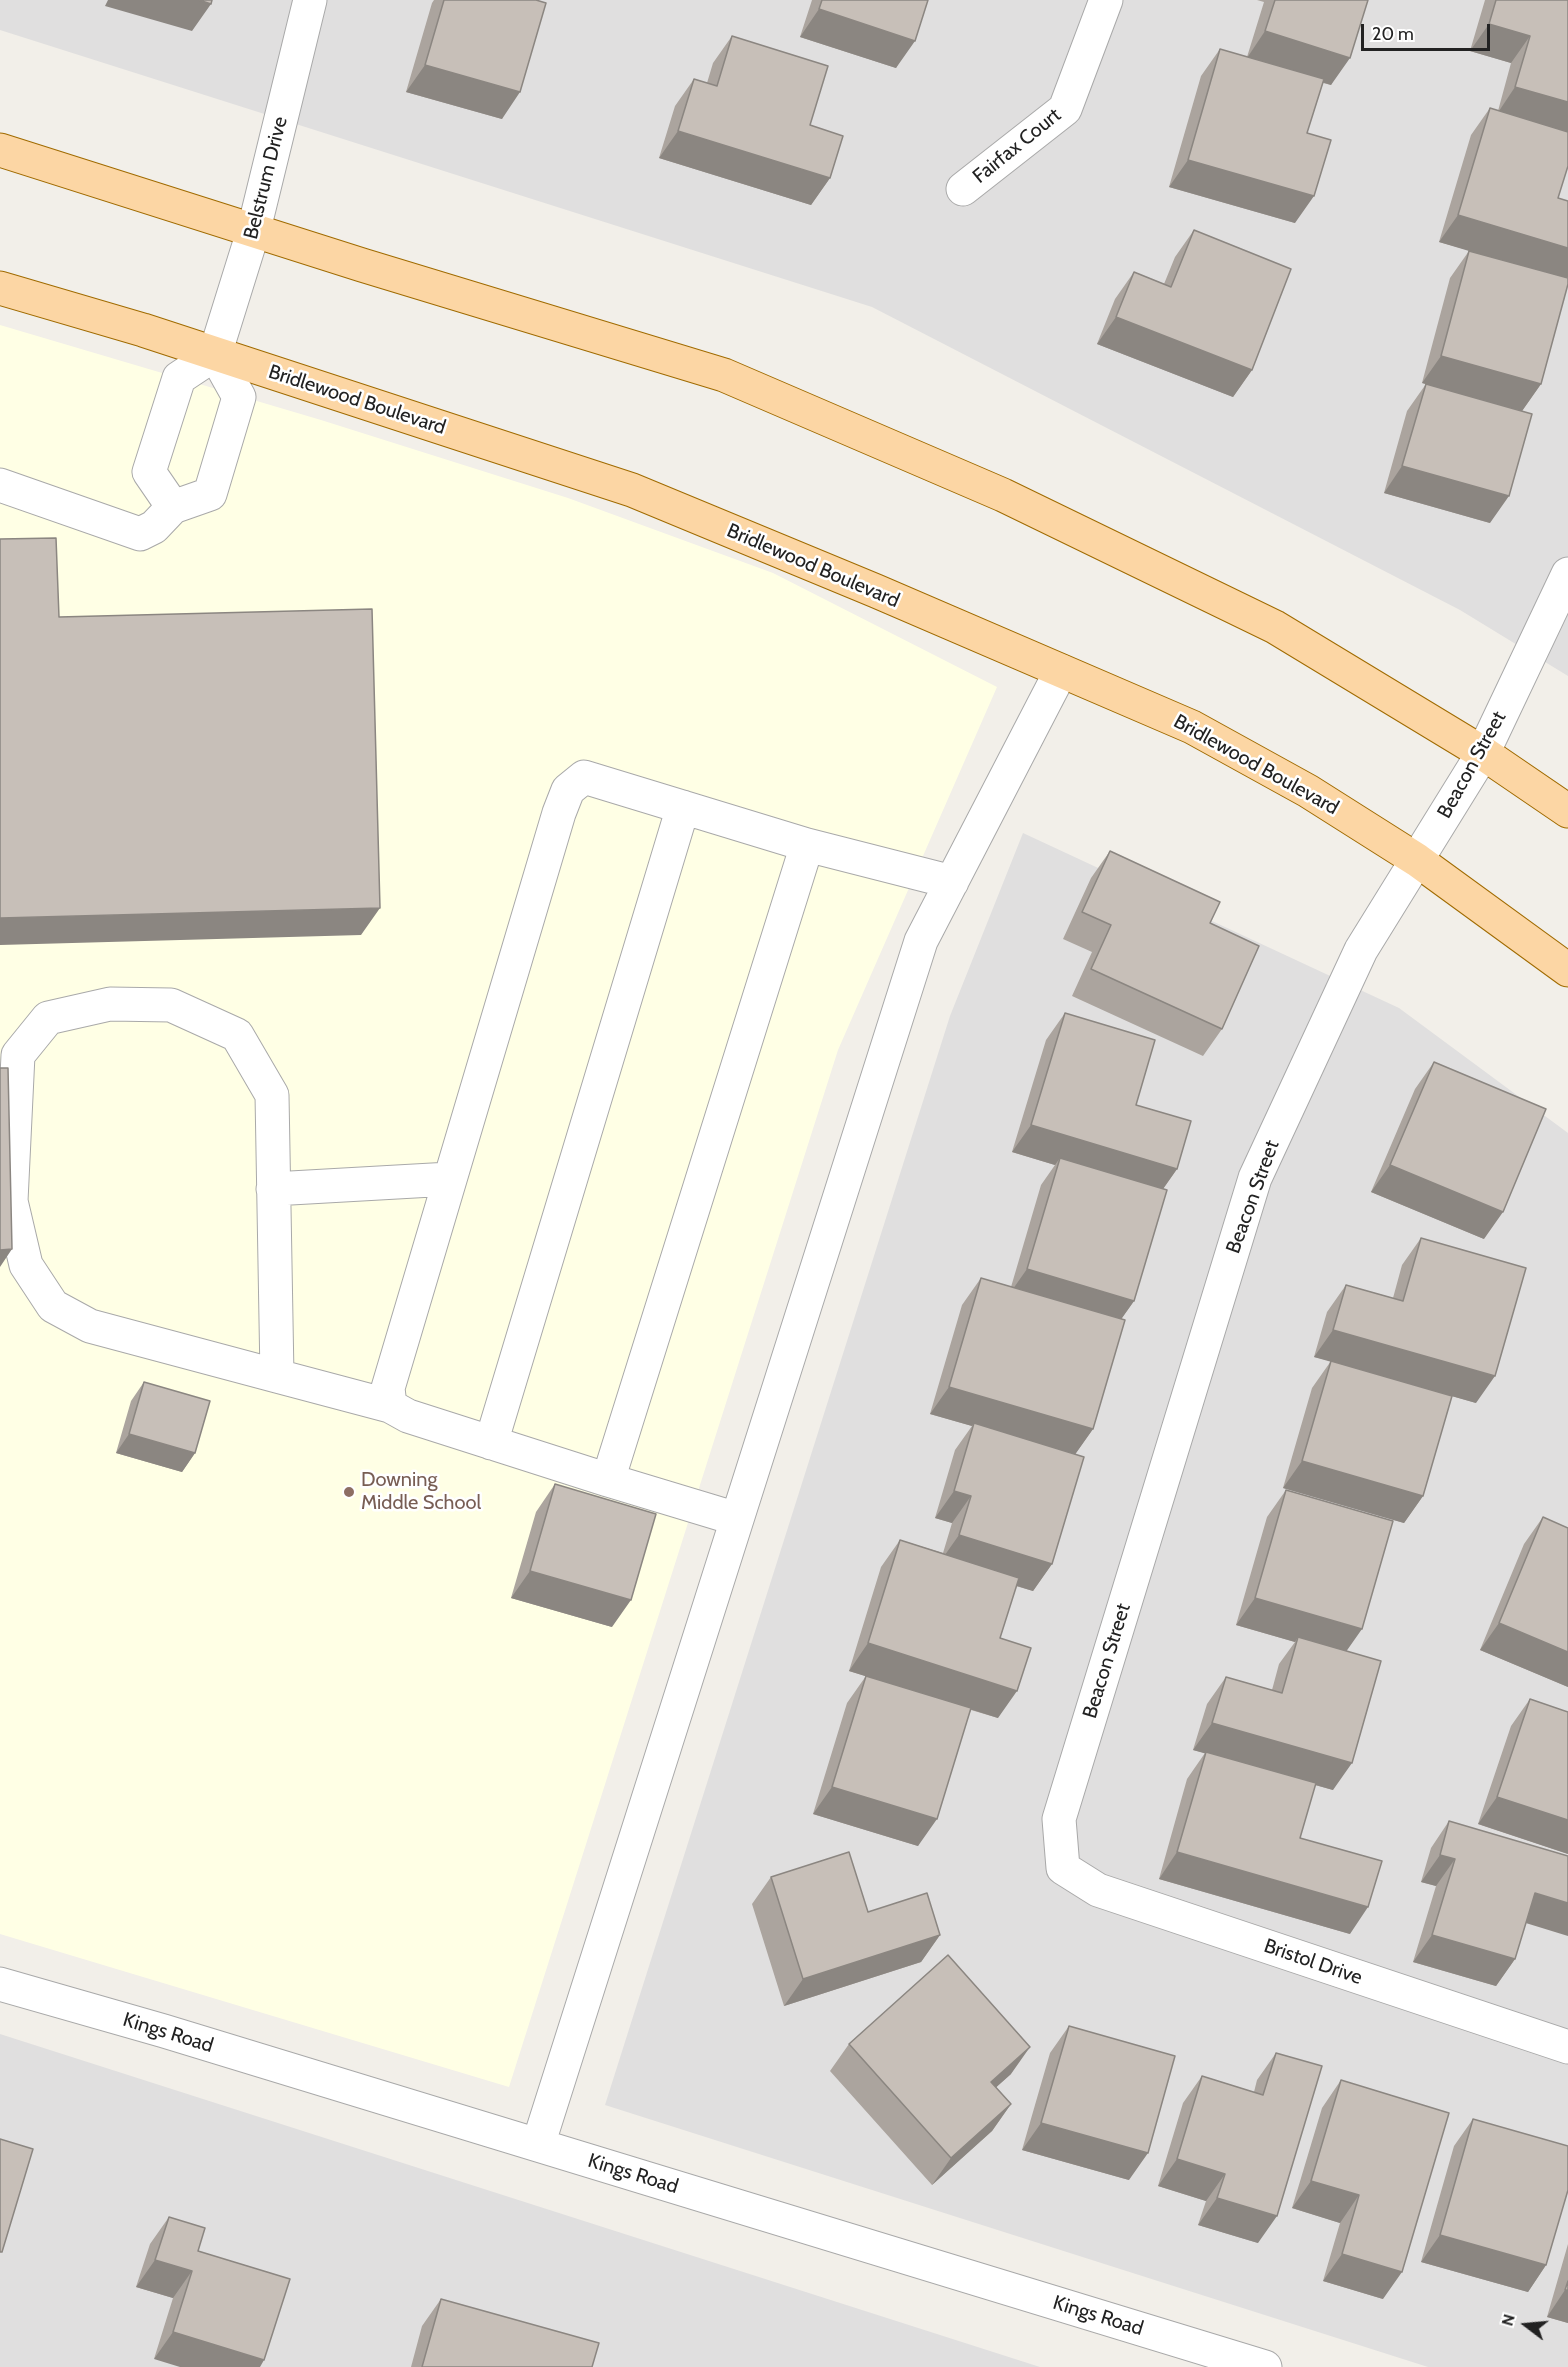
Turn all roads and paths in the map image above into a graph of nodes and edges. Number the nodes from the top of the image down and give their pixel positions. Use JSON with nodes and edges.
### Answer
{"nodes":[{"id":1,"x":310,"y":0,"type":"edge"},
{"id":2,"x":1106,"y":0,"type":"edge"},
{"id":3,"x":0,"y":150,"type":"edge"},
{"id":4,"x":963,"y":189,"type":"dead end"},
{"id":5,"x":254,"y":229,"type":"junction"},
{"id":6,"x":0,"y":288,"type":"edge"},
{"id":7,"x":215,"y":354,"type":"junction"},
{"id":8,"x":0,"y":485,"type":"edge"},
{"id":9,"x":173,"y":507,"type":"junction"},
{"id":10,"x":1568,"y":574,"type":"edge"},
{"id":11,"x":1061,"y":671,"type":"junction"},
{"id":12,"x":1483,"y":753,"type":"junction"},
{"id":13,"x":683,"y":807,"type":"junction"},
{"id":14,"x":1568,"y":811,"type":"edge"},
{"id":15,"x":807,"y":845,"type":"junction"},
{"id":16,"x":1417,"y":860,"type":"junction"},
{"id":17,"x":952,"y":882,"type":"junction"},
{"id":18,"x":1568,"y":970,"type":"edge"},
{"id":19,"x":450,"y":1179,"type":"junction"},
{"id":20,"x":273,"y":1189,"type":"junction"},
{"id":21,"x":277,"y":1376,"type":"junction"},
{"id":22,"x":390,"y":1406,"type":"junction"},
{"id":23,"x":491,"y":1443,"type":"junction"},
{"id":24,"x":608,"y":1480,"type":"junction"},
{"id":25,"x":737,"y":1519,"type":"junction"},
{"id":26,"x":1063,"y":1868,"type":"joint"},
{"id":27,"x":0,"y":1984,"type":"edge"},
{"id":28,"x":1568,"y":2047,"type":"edge"},
{"id":29,"x":538,"y":2145,"type":"junction"},
{"id":30,"x":1265,"y":2367,"type":"edge"}],
"edges":[{"from":1,"to":5,"type":"street","name":"Belstrum Drive"},
{"from":2,"to":4,"type":"street","name":"Fairfax Court"},
{"from":3,"to":5,"type":"main road"},
{"from":5,"to":7,"type":"street","name":"Belstrum Drive"},
{"from":5,"to":12,"type":"main road"},
{"from":6,"to":7,"type":"main road","name":"Bridlewood Boulevard"},
{"from":7,"to":9,"type":"street"},
{"from":7,"to":9,"type":"street"},
{"from":7,"to":11,"type":"main road","name":"Bridlewood Boulevard"},
{"from":8,"to":9,"type":"street"},
{"from":10,"to":12,"type":"street","name":"Beacon Street"},
{"from":11,"to":16,"type":"main road","name":"Bridlewood Boulevard"},
{"from":11,"to":17,"type":"street"},
{"from":12,"to":14,"type":"main road"},
{"from":12,"to":16,"type":"street","name":"Beacon Street"},
{"from":13,"to":15,"type":"street"},
{"from":13,"to":19,"type":"street"},
{"from":13,"to":23,"type":"street"},
{"from":15,"to":17,"type":"street"},
{"from":15,"to":24,"type":"street"},
{"from":16,"to":18,"type":"main road","name":"Bridlewood Boulevard"},
{"from":16,"to":26,"type":"street","name":"Beacon Street"},
{"from":17,"to":25,"type":"street"},
{"from":19,"to":20,"type":"street"},
{"from":19,"to":22,"type":"street"},
{"from":20,"to":21,"type":"street"},
{"from":20,"to":21,"type":"street"},
{"from":21,"to":22,"type":"street"},
{"from":22,"to":23,"type":"street"},
{"from":23,"to":24,"type":"street"},
{"from":24,"to":25,"type":"street"},
{"from":25,"to":29,"type":"street"},
{"from":26,"to":28,"type":"street","name":"Bristol Drive"},
{"from":27,"to":29,"type":"street","name":"Kings Road"},
{"from":29,"to":30,"type":"street","name":"Kings Road"}]}
